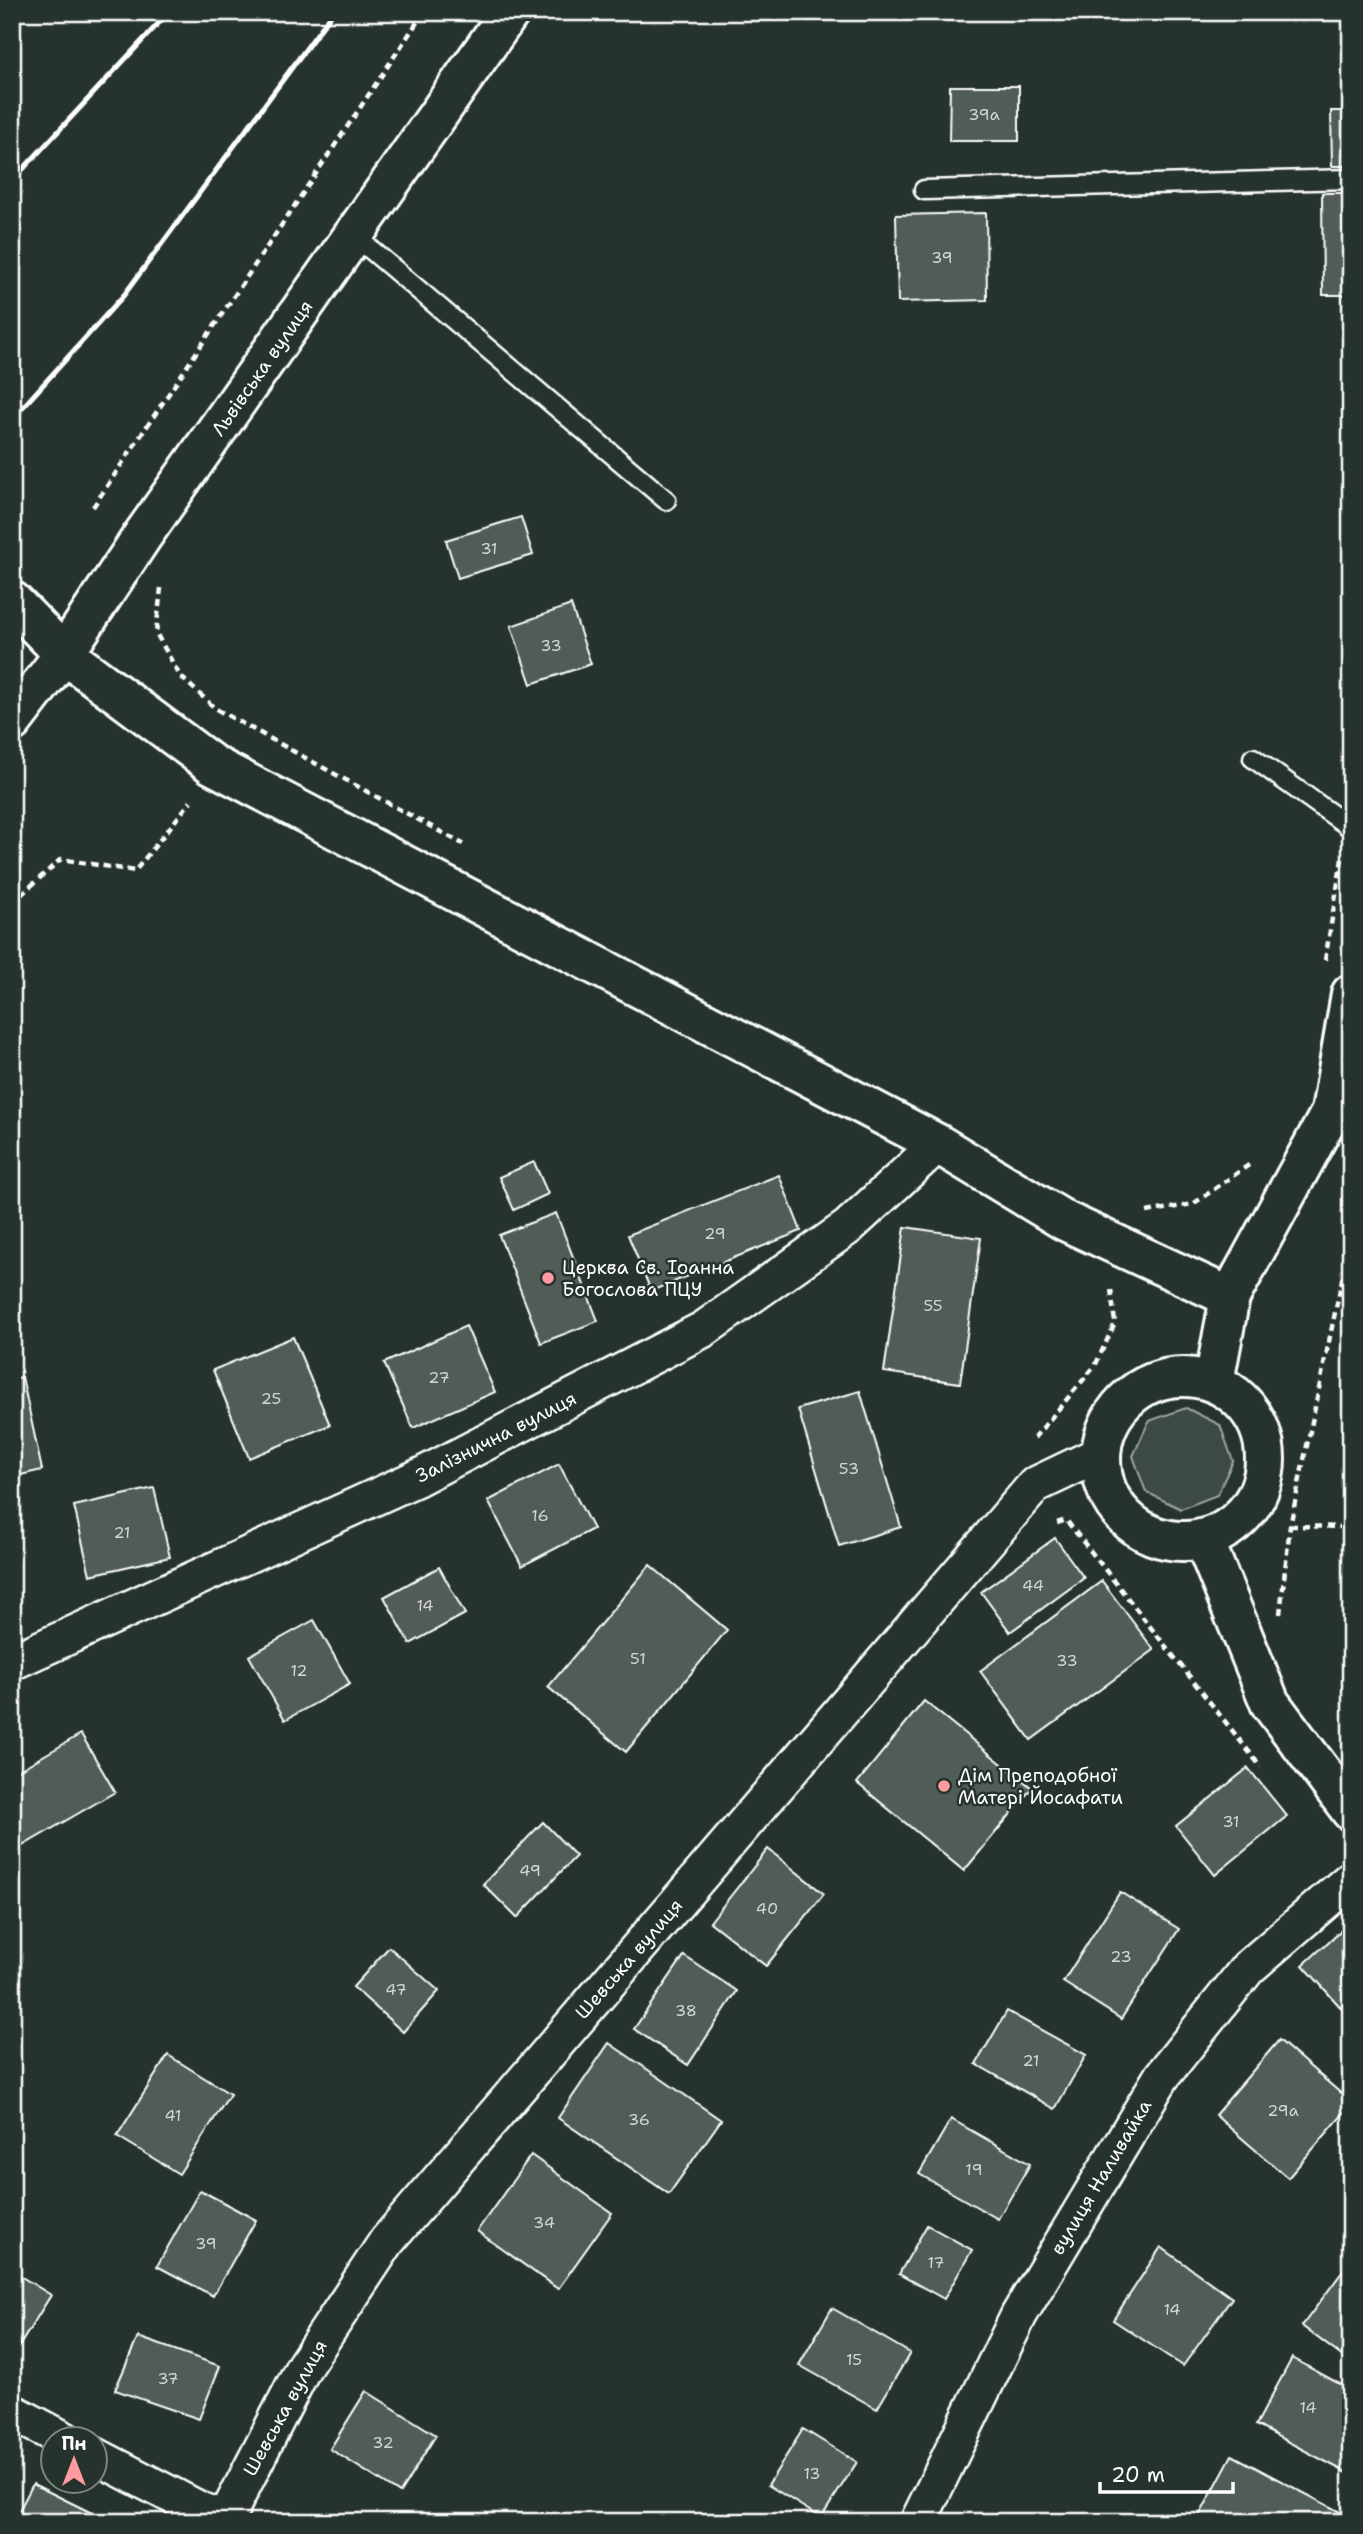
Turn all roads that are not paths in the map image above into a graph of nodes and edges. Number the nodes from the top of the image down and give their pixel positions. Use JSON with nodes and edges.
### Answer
{"nodes":[{"id":1,"x":510,"y":12,"type":"edge"},
{"id":2,"x":1351,"y":179,"type":"edge"},
{"id":3,"x":924,"y":190,"type":"dead end"},
{"id":4,"x":355,"y":236,"type":"junction"},
{"id":5,"x":666,"y":500,"type":"dead end"},
{"id":6,"x":12,"y":601,"type":"edge"},
{"id":7,"x":64,"y":654,"type":"junction"},
{"id":8,"x":12,"y":722,"type":"edge"},
{"id":9,"x":1253,"y":758,"type":"dead end"},
{"id":10,"x":1349,"y":827,"type":"edge"},
{"id":11,"x":1337,"y":984,"type":"edge"},
{"id":12,"x":938,"y":1144,"type":"junction"},
{"id":13,"x":1230,"y":1297,"type":"junction"},
{"id":14,"x":1214,"y":1382,"type":"junction"},
{"id":15,"x":1100,"y":1454,"type":"junction"},
{"id":16,"x":1204,"y":1540,"type":"junction"},
{"id":17,"x":12,"y":1662,"type":"edge"},
{"id":18,"x":1351,"y":1811,"type":"edge"},
{"id":19,"x":1351,"y":1880,"type":"edge"},
{"id":20,"x":12,"y":2412,"type":"edge"},
{"id":21,"x":38,"y":2426,"type":"edge"},
{"id":22,"x":108,"y":2462,"type":"edge"},
{"id":23,"x":224,"y":2520,"type":"edge"},
{"id":24,"x":918,"y":2522,"type":"edge"}],
"edges":[{"from":1,"to":4,"type":"main road","name":"Львівська вулиця"},
{"from":2,"to":3,"type":"lane"},
{"from":4,"to":5,"type":"lane"},
{"from":4,"to":7,"type":"main road","name":"Львівська вулиця"},
{"from":6,"to":7,"type":"main road"},
{"from":7,"to":8,"type":"main road","name":"Львівська вулиця"},
{"from":7,"to":12,"type":"main road"},
{"from":9,"to":10,"type":"lane"},
{"from":11,"to":13,"type":"main road"},
{"from":12,"to":13,"type":"main road"},
{"from":12,"to":17,"type":"street","name":"Залізнична вулиця"},
{"from":13,"to":14,"type":"main road"},
{"from":14,"to":15,"type":"main road"},
{"from":14,"to":16,"type":"main road"},
{"from":15,"to":16,"type":"main road"},
{"from":15,"to":23,"type":"street","name":"Шевська вулиця"},
{"from":16,"to":18,"type":"main road"},
{"from":19,"to":24,"type":"street","name":"вулиця Наливайка"},
{"from":20,"to":21,"type":"street"},
{"from":22,"to":23,"type":"street"}]}
